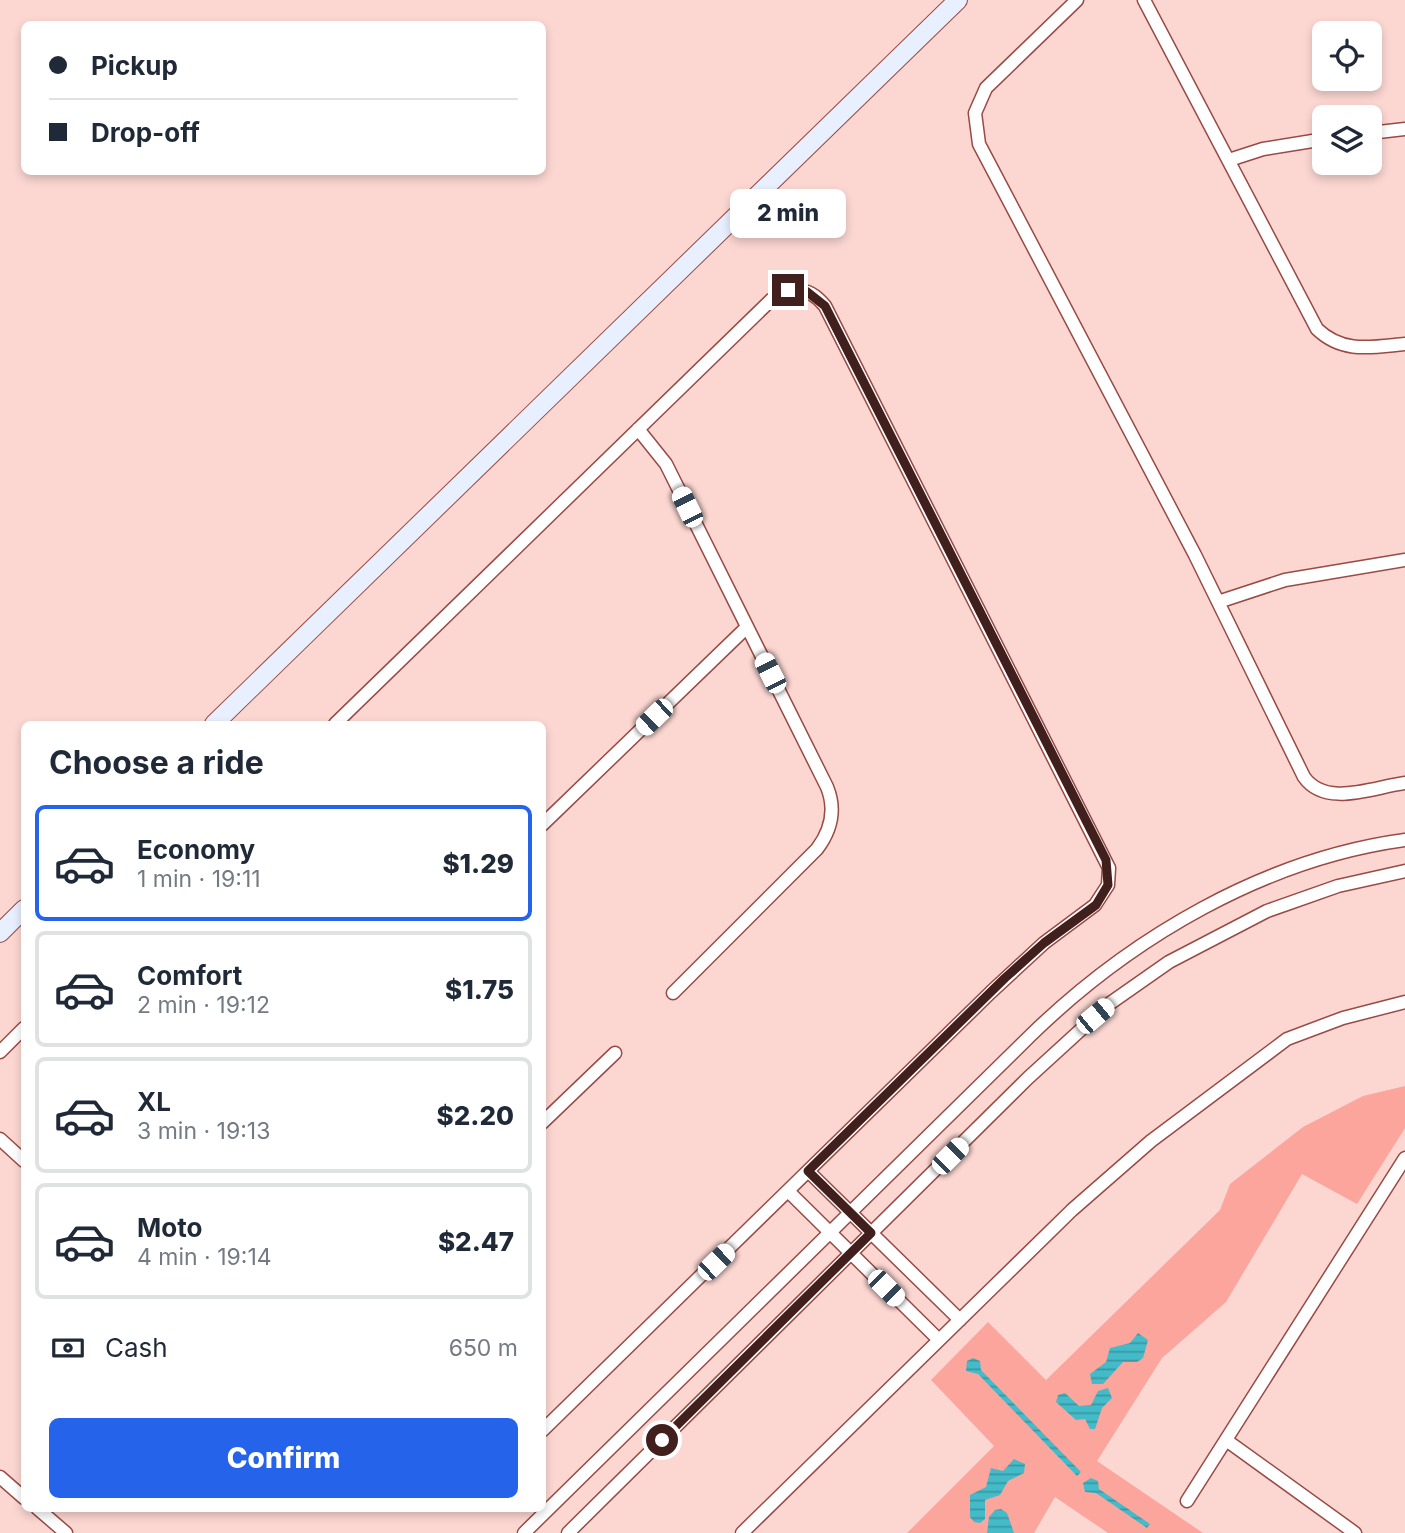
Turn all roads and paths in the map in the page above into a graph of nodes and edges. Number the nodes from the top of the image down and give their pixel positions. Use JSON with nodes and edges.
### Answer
{"nodes":[{"id":1,"x":958,"y":0,"type":"edge"},
{"id":2,"x":1077,"y":0,"type":"edge"},
{"id":3,"x":1144,"y":0,"type":"edge"},
{"id":4,"x":1405,"y":130,"type":"edge"},
{"id":5,"x":1382,"y":132,"type":"edge"},
{"id":6,"x":1312,"y":141,"type":"edge"},
{"id":7,"x":1229,"y":160,"type":"junction"},
{"id":8,"x":1405,"y":344,"type":"edge"},
{"id":9,"x":638,"y":429,"type":"junction"},
{"id":10,"x":1405,"y":560,"type":"edge"},
{"id":11,"x":1218,"y":602,"type":"junction"},
{"id":12,"x":747,"y":627,"type":"junction"},
{"id":13,"x":217,"y":721,"type":"edge"},
{"id":14,"x":338,"y":721,"type":"edge"},
{"id":15,"x":1405,"y":783,"type":"edge"},
{"id":16,"x":546,"y":821,"type":"edge"},
{"id":17,"x":1405,"y":839,"type":"edge"},
{"id":18,"x":1405,"y":871,"type":"edge"},
{"id":19,"x":21,"y":912,"type":"edge"},
{"id":20,"x":0,"y":933,"type":"edge"},
{"id":21,"x":673,"y":993,"type":"dead end"},
{"id":22,"x":1405,"y":1002,"type":"edge"},
{"id":23,"x":21,"y":1031,"type":"edge"},
{"id":24,"x":0,"y":1052,"type":"edge"},
{"id":25,"x":615,"y":1053,"type":"dead end"},
{"id":26,"x":546,"y":1119,"type":"edge"},
{"id":27,"x":0,"y":1139,"type":"edge"},
{"id":28,"x":21,"y":1158,"type":"edge"},
{"id":29,"x":1405,"y":1158,"type":"edge"},
{"id":30,"x":808,"y":1171,"type":"junction"},
{"id":31,"x":788,"y":1191,"type":"junction"},
{"id":32,"x":850,"y":1213,"type":"junction"},
{"id":33,"x":830,"y":1233,"type":"junction"},
{"id":34,"x":871,"y":1233,"type":"junction"},
{"id":35,"x":851,"y":1253,"type":"junction"},
{"id":36,"x":960,"y":1320,"type":"junction"},
{"id":37,"x":939,"y":1340,"type":"junction"},
{"id":38,"x":546,"y":1427,"type":"edge"},
{"id":39,"x":1226,"y":1440,"type":"junction"},
{"id":40,"x":0,"y":1477,"type":"edge"},
{"id":41,"x":21,"y":1495,"type":"edge"},
{"id":42,"x":1187,"y":1500,"type":"dead end"},
{"id":43,"x":546,"y":1511,"type":"edge"},
{"id":44,"x":42,"y":1512,"type":"edge"},
{"id":45,"x":545,"y":1512,"type":"edge"},
{"id":46,"x":66,"y":1533,"type":"edge"},
{"id":47,"x":524,"y":1533,"type":"edge"},
{"id":48,"x":568,"y":1533,"type":"edge"},
{"id":49,"x":742,"y":1533,"type":"edge"},
{"id":50,"x":1355,"y":1533,"type":"edge"}],
"edges":[{"from":1,"to":13,"type":"main road"},
{"from":2,"to":11,"type":"street"},
{"from":3,"to":7,"type":"street"},
{"from":4,"to":5,"type":"street"},
{"from":6,"to":7,"type":"street"},
{"from":7,"to":8,"type":"street"},
{"from":9,"to":12,"type":"street"},
{"from":9,"to":14,"type":"street"},
{"from":9,"to":30,"type":"street"},
{"from":10,"to":11,"type":"street"},
{"from":11,"to":15,"type":"street"},
{"from":12,"to":16,"type":"street"},
{"from":12,"to":21,"type":"street"},
{"from":17,"to":32,"type":"street"},
{"from":18,"to":34,"type":"street"},
{"from":19,"to":20,"type":"main road"},
{"from":22,"to":36,"type":"street"},
{"from":23,"to":24,"type":"street"},
{"from":25,"to":26,"type":"street"},
{"from":27,"to":28,"type":"street"},
{"from":29,"to":39,"type":"street"},
{"from":30,"to":31,"type":"street"},
{"from":30,"to":32,"type":"street"},
{"from":31,"to":33,"type":"street"},
{"from":31,"to":38,"type":"street"},
{"from":32,"to":33,"type":"street"},
{"from":32,"to":34,"type":"street"},
{"from":33,"to":35,"type":"street"},
{"from":33,"to":43,"type":"street"},
{"from":34,"to":35,"type":"street"},
{"from":34,"to":36,"type":"street"},
{"from":35,"to":37,"type":"street"},
{"from":35,"to":48,"type":"street"},
{"from":36,"to":37,"type":"street"},
{"from":37,"to":49,"type":"street"},
{"from":39,"to":42,"type":"street"},
{"from":39,"to":50,"type":"street"},
{"from":40,"to":41,"type":"street"},
{"from":44,"to":46,"type":"street"},
{"from":45,"to":47,"type":"street"}]}
